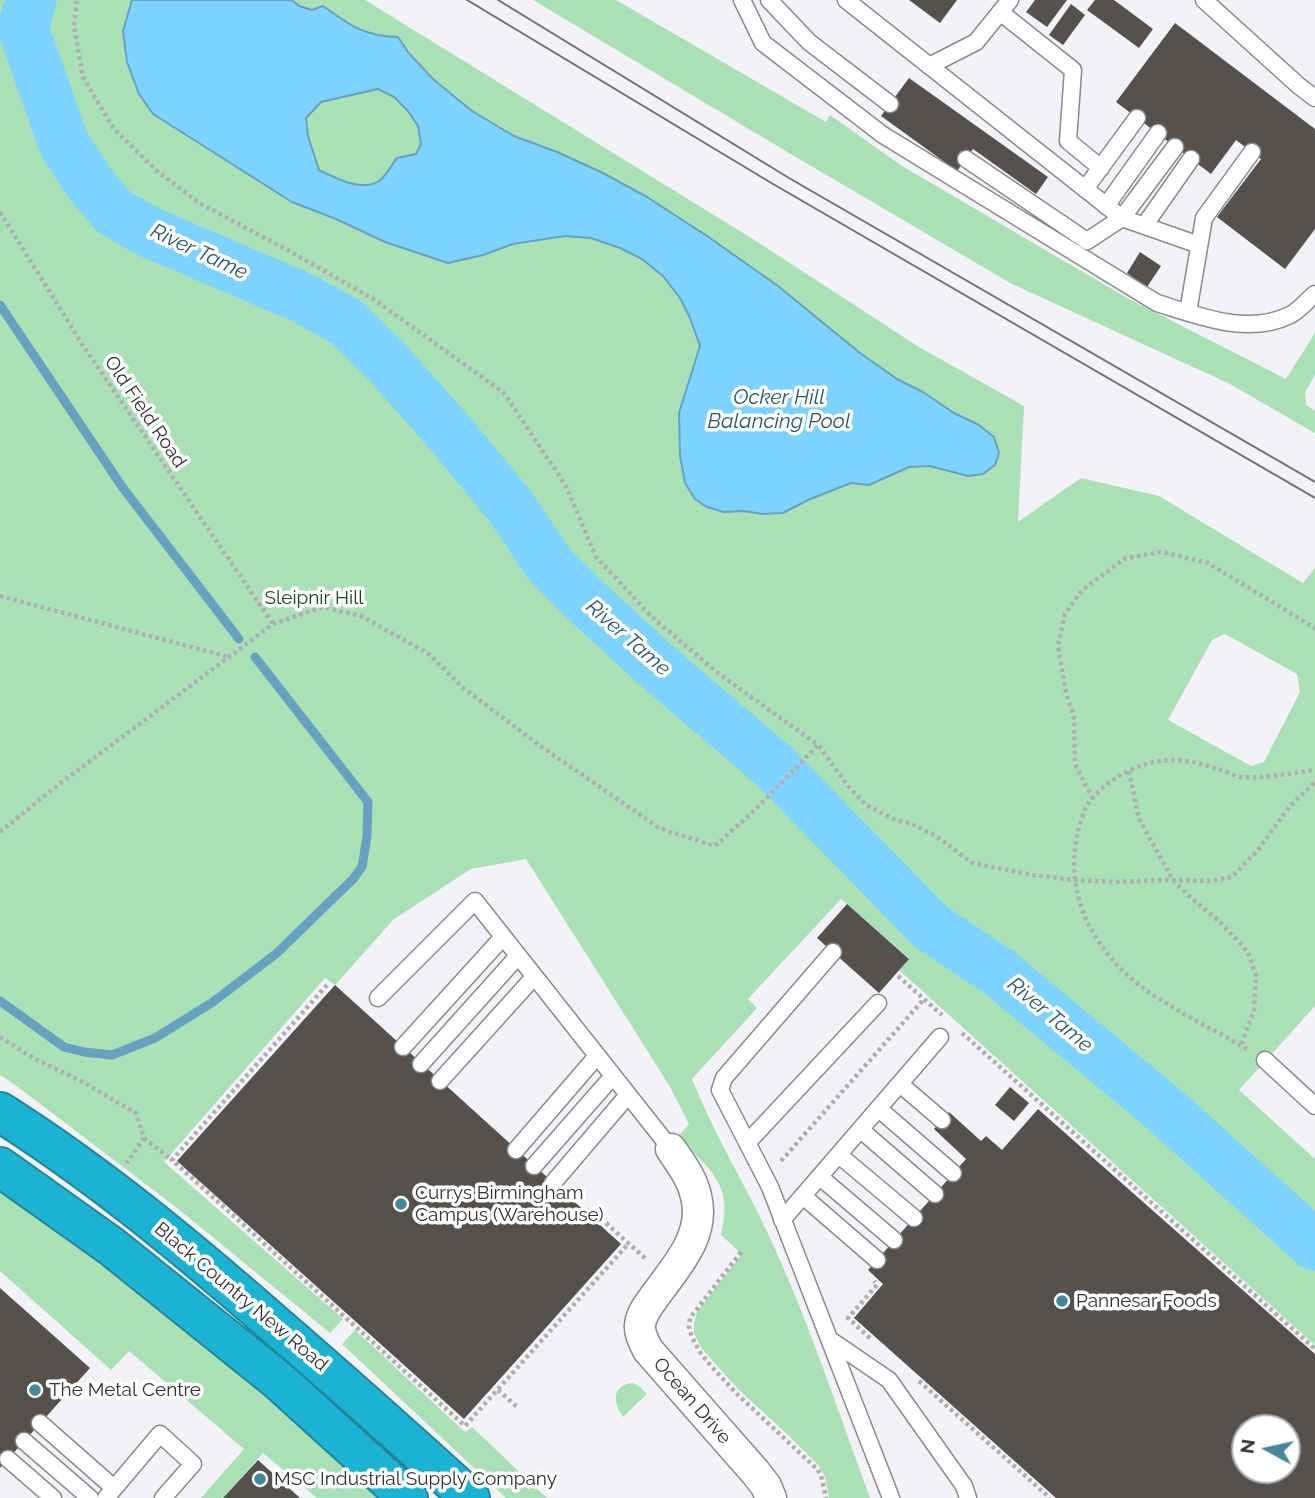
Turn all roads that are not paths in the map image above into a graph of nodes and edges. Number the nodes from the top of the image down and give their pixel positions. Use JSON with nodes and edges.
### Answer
{"nodes":[{"id":1,"x":742,"y":0,"type":"edge"},
{"id":2,"x":769,"y":0,"type":"edge"},
{"id":3,"x":846,"y":0,"type":"edge"},
{"id":4,"x":1204,"y":0,"type":"edge"},
{"id":5,"x":1005,"y":6,"type":"edge"},
{"id":6,"x":929,"y":66,"type":"junction"},
{"id":7,"x":1315,"y":98,"type":"edge"},
{"id":8,"x":890,"y":103,"type":"dead end"},
{"id":9,"x":1137,"y":118,"type":"dead end"},
{"id":10,"x":1158,"y":133,"type":"dead end"},
{"id":11,"x":1175,"y":147,"type":"dead end"},
{"id":12,"x":1252,"y":152,"type":"dead end"},
{"id":13,"x":966,"y":159,"type":"dead end"},
{"id":14,"x":1191,"y":159,"type":"dead end"},
{"id":15,"x":1101,"y":168,"type":"junction"},
{"id":16,"x":1085,"y":189,"type":"junction"},
{"id":17,"x":1106,"y":205,"type":"junction"},
{"id":18,"x":1122,"y":218,"type":"junction"},
{"id":19,"x":1144,"y":226,"type":"junction"},
{"id":20,"x":1199,"y":245,"type":"junction"},
{"id":21,"x":1315,"y":294,"type":"edge"},
{"id":22,"x":1188,"y":312,"type":"junction"},
{"id":23,"x":503,"y":937,"type":"junction"},
{"id":24,"x":832,"y":952,"type":"dead end"},
{"id":25,"x":518,"y":956,"type":"junction"},
{"id":26,"x":534,"y":976,"type":"junction"},
{"id":27,"x":378,"y":998,"type":"dead end"},
{"id":28,"x":878,"y":1003,"type":"dead end"},
{"id":29,"x":940,"y":1037,"type":"dead end"},
{"id":30,"x":403,"y":1047,"type":"dead end"},
{"id":31,"x":597,"y":1056,"type":"junction"},
{"id":32,"x":1265,"y":1060,"type":"road end"},
{"id":33,"x":421,"y":1064,"type":"dead end"},
{"id":34,"x":613,"y":1076,"type":"junction"},
{"id":35,"x":440,"y":1081,"type":"dead end"},
{"id":36,"x":900,"y":1084,"type":"junction"},
{"id":37,"x":628,"y":1095,"type":"junction"},
{"id":38,"x":1315,"y":1106,"type":"edge"},
{"id":39,"x":879,"y":1109,"type":"junction"},
{"id":40,"x":0,"y":1112,"type":"edge"},
{"id":41,"x":942,"y":1120,"type":"dead end"},
{"id":42,"x":861,"y":1130,"type":"junction"},
{"id":43,"x":747,"y":1143,"type":"junction"},
{"id":44,"x":671,"y":1149,"type":"joint"},
{"id":45,"x":516,"y":1150,"type":"dead end"},
{"id":46,"x":839,"y":1155,"type":"junction"},
{"id":47,"x":534,"y":1166,"type":"dead end"},
{"id":48,"x":0,"y":1167,"type":"edge"},
{"id":49,"x":953,"y":1173,"type":"dead end"},
{"id":50,"x":820,"y":1177,"type":"junction"},
{"id":51,"x":553,"y":1183,"type":"dead end"},
{"id":52,"x":934,"y":1194,"type":"dead end"},
{"id":53,"x":803,"y":1196,"type":"junction"},
{"id":54,"x":914,"y":1218,"type":"dead end"},
{"id":55,"x":782,"y":1220,"type":"junction"},
{"id":56,"x":894,"y":1240,"type":"dead end"},
{"id":57,"x":877,"y":1260,"type":"dead end"},
{"id":58,"x":829,"y":1339,"type":"junction"},
{"id":59,"x":40,"y":1423,"type":"dead end"},
{"id":60,"x":24,"y":1441,"type":"dead end"},
{"id":61,"x":8,"y":1458,"type":"dead end"},
{"id":62,"x":966,"y":1492,"type":"edge"},
{"id":63,"x":110,"y":1493,"type":"edge"},
{"id":64,"x":53,"y":1498,"type":"edge"},
{"id":65,"x":90,"y":1498,"type":"edge"},
{"id":66,"x":163,"y":1498,"type":"edge"},
{"id":67,"x":408,"y":1498,"type":"edge"},
{"id":68,"x":470,"y":1498,"type":"edge"},
{"id":69,"x":771,"y":1498,"type":"edge"},
{"id":70,"x":891,"y":1498,"type":"edge"},
{"id":71,"x":978,"y":1498,"type":"edge"}],
"edges":[{"from":1,"to":22,"type":"lane"},
{"from":2,"to":8,"type":"lane"},
{"from":3,"to":6,"type":"lane"},
{"from":4,"to":7,"type":"lane"},
{"from":5,"to":6,"type":"lane"},
{"from":5,"to":15,"type":"lane"},
{"from":6,"to":16,"type":"lane"},
{"from":9,"to":15,"type":"lane"},
{"from":10,"to":17,"type":"lane"},
{"from":11,"to":18,"type":"lane"},
{"from":12,"to":20,"type":"lane"},
{"from":13,"to":18,"type":"lane"},
{"from":14,"to":19,"type":"lane"},
{"from":15,"to":16,"type":"lane"},
{"from":16,"to":17,"type":"lane"},
{"from":17,"to":18,"type":"lane"},
{"from":18,"to":19,"type":"lane"},
{"from":19,"to":20,"type":"lane"},
{"from":20,"to":22,"type":"lane"},
{"from":21,"to":22,"type":"lane"},
{"from":23,"to":25,"type":"lane"},
{"from":23,"to":27,"type":"lane"},
{"from":23,"to":30,"type":"lane"},
{"from":24,"to":43,"type":"lane"},
{"from":25,"to":26,"type":"lane"},
{"from":25,"to":33,"type":"lane"},
{"from":26,"to":31,"type":"lane"},
{"from":26,"to":35,"type":"lane"},
{"from":28,"to":43,"type":"lane"},
{"from":29,"to":36,"type":"lane"},
{"from":31,"to":34,"type":"lane"},
{"from":31,"to":45,"type":"lane"},
{"from":32,"to":38,"type":"lane"},
{"from":34,"to":37,"type":"lane"},
{"from":34,"to":47,"type":"lane"},
{"from":36,"to":39,"type":"lane"},
{"from":36,"to":41,"type":"lane"},
{"from":37,"to":44,"type":"lane"},
{"from":37,"to":51,"type":"lane"},
{"from":39,"to":42,"type":"lane"},
{"from":39,"to":49,"type":"lane"},
{"from":40,"to":68,"type":"highway","name":"Black Country New Road"},
{"from":42,"to":46,"type":"lane"},
{"from":42,"to":52,"type":"lane"},
{"from":43,"to":55,"type":"lane"},
{"from":44,"to":69,"type":"street","name":"Ocean Drive"},
{"from":46,"to":50,"type":"lane"},
{"from":46,"to":54,"type":"lane"},
{"from":48,"to":67,"type":"highway"},
{"from":50,"to":53,"type":"lane"},
{"from":50,"to":56,"type":"lane"},
{"from":53,"to":55,"type":"lane"},
{"from":53,"to":57,"type":"lane"},
{"from":55,"to":58,"type":"lane"},
{"from":58,"to":62,"type":"lane"},
{"from":58,"to":70,"type":"lane"},
{"from":59,"to":63,"type":"lane"},
{"from":60,"to":65,"type":"lane"},
{"from":61,"to":64,"type":"lane"},
{"from":62,"to":71,"type":"lane"},
{"from":63,"to":66,"type":"lane"}]}
